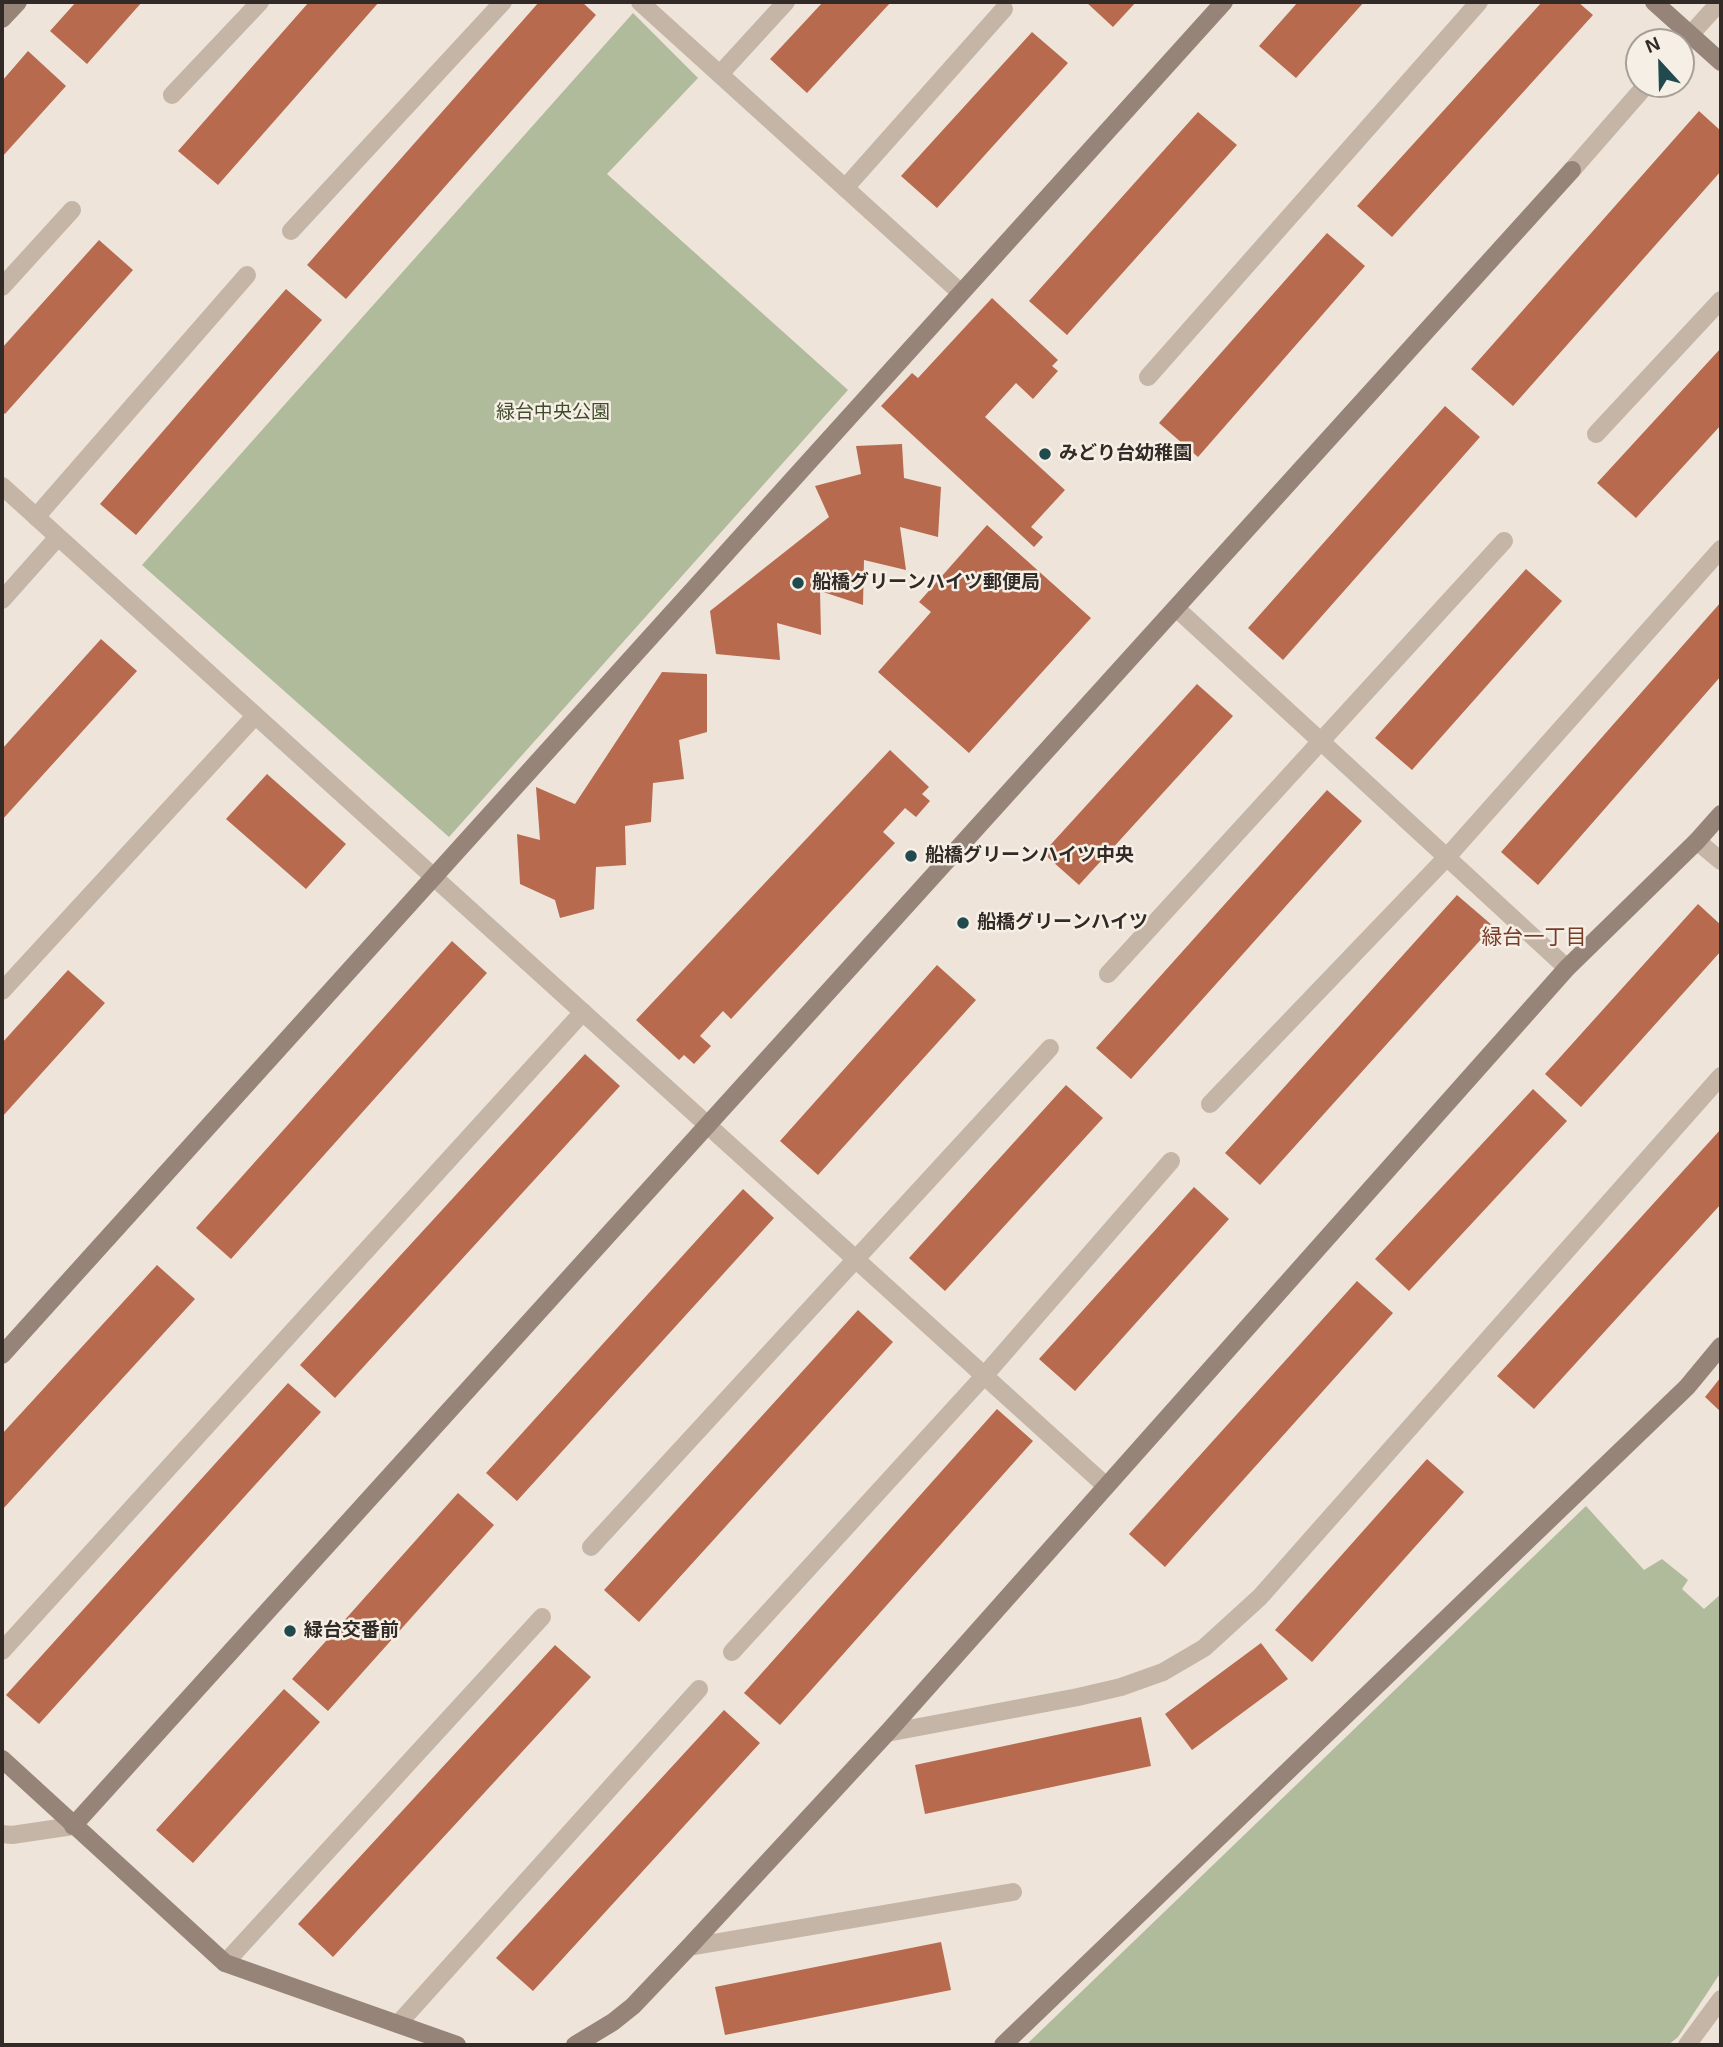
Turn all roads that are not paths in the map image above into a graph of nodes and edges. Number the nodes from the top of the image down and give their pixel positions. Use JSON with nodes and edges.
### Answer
{"nodes":[{"id":1,"x":18,"y":2,"type":"edge"},
{"id":2,"x":260,"y":2,"type":"edge"},
{"id":3,"x":503,"y":2,"type":"edge"},
{"id":4,"x":640,"y":2,"type":"edge"},
{"id":5,"x":786,"y":2,"type":"edge"},
{"id":6,"x":1224,"y":2,"type":"edge"},
{"id":7,"x":1479,"y":2,"type":"edge"},
{"id":8,"x":1654,"y":2,"type":"edge"},
{"id":9,"x":1720,"y":2,"type":"edge"},
{"id":10,"x":1004,"y":9,"type":"dead end"},
{"id":11,"x":2,"y":19,"type":"edge"},
{"id":12,"x":1675,"y":28,"type":"edge"},
{"id":13,"x":1695,"y":29,"type":"edge"},
{"id":14,"x":1695,"y":46,"type":"edge"},
{"id":15,"x":1721,"y":62,"type":"edge"},
{"id":16,"x":720,"y":74,"type":"junction"},
{"id":17,"x":172,"y":95,"type":"dead end"},
{"id":18,"x":1635,"y":98,"type":"edge"},
{"id":19,"x":845,"y":188,"type":"junction"},
{"id":20,"x":72,"y":210,"type":"dead end"},
{"id":21,"x":291,"y":231,"type":"dead end"},
{"id":22,"x":247,"y":275,"type":"dead end"},
{"id":23,"x":2,"y":287,"type":"edge"},
{"id":24,"x":961,"y":293,"type":"junction"},
{"id":25,"x":1721,"y":300,"type":"edge"},
{"id":26,"x":1148,"y":377,"type":"dead end"},
{"id":27,"x":1596,"y":434,"type":"dead end"},
{"id":28,"x":2,"y":486,"type":"edge"},
{"id":29,"x":36,"y":517,"type":"junction"},
{"id":30,"x":58,"y":537,"type":"junction"},
{"id":31,"x":1504,"y":541,"type":"dead end"},
{"id":32,"x":1721,"y":550,"type":"edge"},
{"id":33,"x":2,"y":600,"type":"edge"},
{"id":34,"x":1175,"y":608,"type":"junction"},
{"id":35,"x":255,"y":716,"type":"junction"},
{"id":36,"x":1322,"y":742,"type":"junction"},
{"id":37,"x":1721,"y":814,"type":"edge"},
{"id":38,"x":1697,"y":841,"type":"junction"},
{"id":39,"x":1447,"y":858,"type":"junction"},
{"id":40,"x":1721,"y":861,"type":"edge"},
{"id":41,"x":433,"y":877,"type":"junction"},
{"id":42,"x":1567,"y":968,"type":"junction"},
{"id":43,"x":1108,"y":974,"type":"dead end"},
{"id":44,"x":2,"y":991,"type":"edge"},
{"id":45,"x":583,"y":1012,"type":"junction"},
{"id":46,"x":1050,"y":1048,"type":"dead end"},
{"id":47,"x":1721,"y":1076,"type":"edge"},
{"id":48,"x":1210,"y":1104,"type":"dead end"},
{"id":49,"x":708,"y":1125,"type":"junction"},
{"id":50,"x":1171,"y":1161,"type":"dead end"},
{"id":51,"x":855,"y":1259,"type":"junction"},
{"id":52,"x":1721,"y":1346,"type":"edge"},
{"id":53,"x":2,"y":1355,"type":"edge"},
{"id":54,"x":984,"y":1376,"type":"junction"},
{"id":55,"x":1106,"y":1486,"type":"junction"},
{"id":56,"x":591,"y":1547,"type":"dead end"},
{"id":57,"x":542,"y":1617,"type":"dead end"},
{"id":58,"x":2,"y":1651,"type":"edge"},
{"id":59,"x":732,"y":1652,"type":"dead end"},
{"id":60,"x":699,"y":1689,"type":"dead end"},
{"id":61,"x":887,"y":1733,"type":"junction"},
{"id":62,"x":2,"y":1759,"type":"edge"},
{"id":63,"x":73,"y":1826,"type":"junction"},
{"id":64,"x":2,"y":1834,"type":"edge"},
{"id":65,"x":1013,"y":1892,"type":"dead end"},
{"id":66,"x":689,"y":1947,"type":"junction"},
{"id":67,"x":225,"y":1962,"type":"junction"},
{"id":68,"x":1721,"y":1999,"type":"edge"},
{"id":69,"x":398,"y":2024,"type":"junction"},
{"id":70,"x":457,"y":2045,"type":"edge"},
{"id":71,"x":575,"y":2045,"type":"edge"},
{"id":72,"x":1003,"y":2045,"type":"edge"},
{"id":73,"x":1687,"y":2045,"type":"edge"}],
"edges":[{"from":1,"to":11,"type":"street"},
{"from":2,"to":17,"type":"street"},
{"from":3,"to":21,"type":"street"},
{"from":4,"to":16,"type":"street"},
{"from":5,"to":16,"type":"street"},
{"from":6,"to":24,"type":"street"},
{"from":7,"to":26,"type":"street"},
{"from":8,"to":12,"type":"street"},
{"from":9,"to":13,"type":"street"},
{"from":10,"to":19,"type":"street"},
{"from":14,"to":15,"type":"street"},
{"from":16,"to":19,"type":"street"},
{"from":18,"to":34,"type":"street"},
{"from":19,"to":24,"type":"street"},
{"from":20,"to":23,"type":"street"},
{"from":22,"to":29,"type":"street"},
{"from":24,"to":41,"type":"street"},
{"from":25,"to":27,"type":"street"},
{"from":28,"to":29,"type":"street"},
{"from":29,"to":30,"type":"street"},
{"from":30,"to":33,"type":"street"},
{"from":30,"to":35,"type":"street"},
{"from":31,"to":36,"type":"street"},
{"from":32,"to":39,"type":"street"},
{"from":34,"to":36,"type":"street"},
{"from":34,"to":49,"type":"street"},
{"from":35,"to":41,"type":"street"},
{"from":35,"to":44,"type":"street"},
{"from":36,"to":39,"type":"street"},
{"from":36,"to":43,"type":"street"},
{"from":37,"to":38,"type":"street"},
{"from":38,"to":40,"type":"street"},
{"from":38,"to":42,"type":"street"},
{"from":39,"to":42,"type":"street"},
{"from":39,"to":48,"type":"street"},
{"from":41,"to":45,"type":"street"},
{"from":41,"to":53,"type":"street"},
{"from":42,"to":55,"type":"street"},
{"from":45,"to":49,"type":"street"},
{"from":45,"to":58,"type":"street"},
{"from":46,"to":51,"type":"street"},
{"from":47,"to":61,"type":"street"},
{"from":49,"to":51,"type":"street"},
{"from":49,"to":63,"type":"street"},
{"from":50,"to":54,"type":"street"},
{"from":51,"to":54,"type":"street"},
{"from":51,"to":56,"type":"street"},
{"from":52,"to":72,"type":"street"},
{"from":54,"to":55,"type":"street"},
{"from":54,"to":59,"type":"street"},
{"from":55,"to":61,"type":"street"},
{"from":57,"to":67,"type":"street"},
{"from":60,"to":69,"type":"street"},
{"from":61,"to":66,"type":"street"},
{"from":62,"to":63,"type":"street"},
{"from":63,"to":64,"type":"street"},
{"from":63,"to":67,"type":"street"},
{"from":65,"to":66,"type":"street"},
{"from":66,"to":71,"type":"street"},
{"from":67,"to":69,"type":"street"},
{"from":68,"to":73,"type":"street"},
{"from":69,"to":70,"type":"street"}]}
